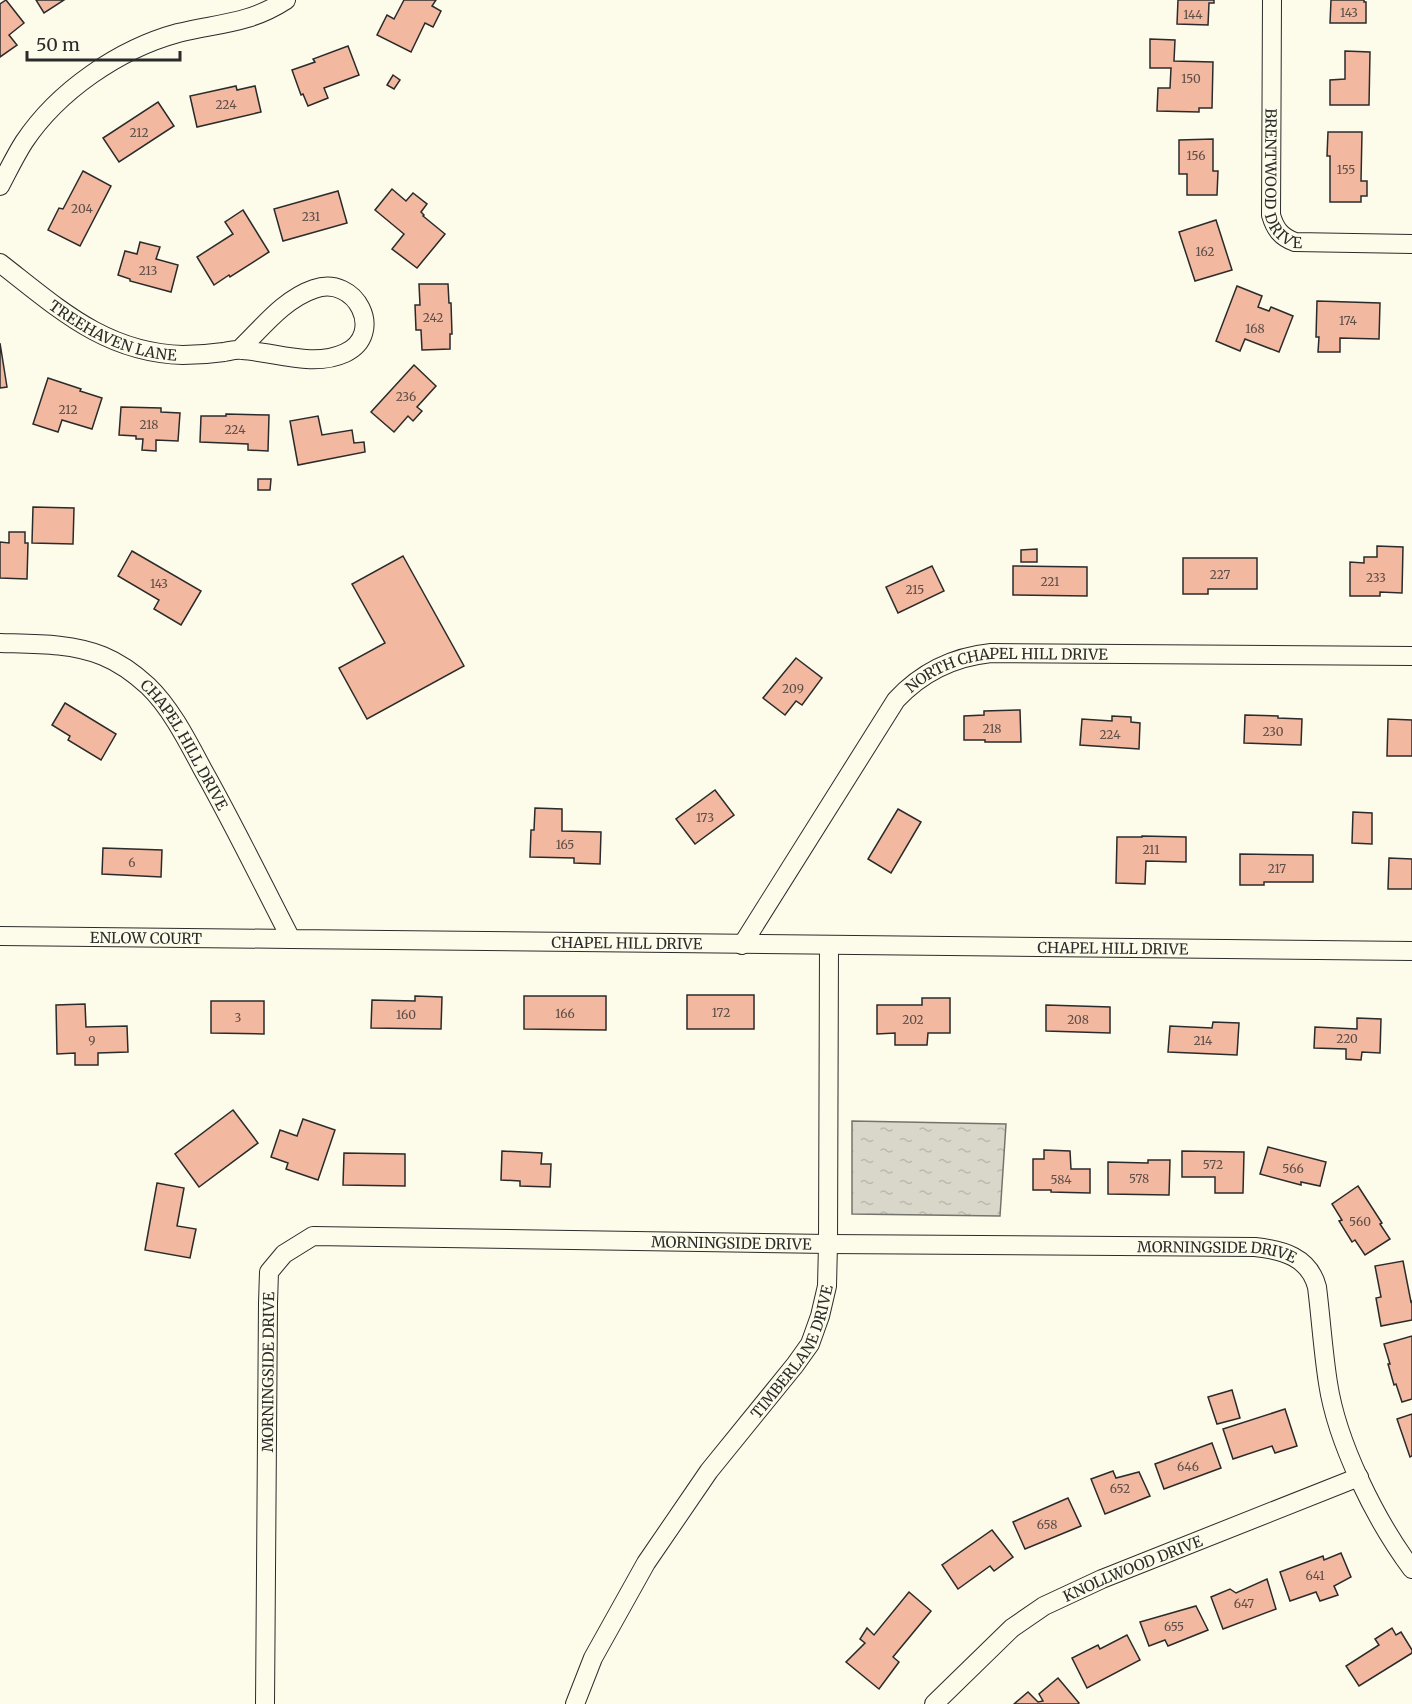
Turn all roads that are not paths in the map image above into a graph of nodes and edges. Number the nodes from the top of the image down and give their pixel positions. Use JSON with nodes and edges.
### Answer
{"nodes":[{"id":1,"x":286,"y":0,"type":"edge"},
{"id":2,"x":1272,"y":0,"type":"edge"},
{"id":3,"x":0,"y":186,"type":"edge"},
{"id":4,"x":1412,"y":244,"type":"edge"},
{"id":5,"x":0,"y":263,"type":"edge"},
{"id":6,"x":240,"y":350,"type":"junction"},
{"id":7,"x":0,"y":643,"type":"edge"},
{"id":8,"x":1412,"y":656,"type":"edge"},
{"id":9,"x":0,"y":936,"type":"edge"},
{"id":10,"x":291,"y":939,"type":"junction"},
{"id":11,"x":742,"y":945,"type":"junction"},
{"id":12,"x":829,"y":945,"type":"junction"},
{"id":13,"x":1412,"y":951,"type":"edge"},
{"id":14,"x":828,"y":1244,"type":"junction"},
{"id":15,"x":1359,"y":1477,"type":"junction"},
{"id":16,"x":1412,"y":1569,"type":"edge"},
{"id":17,"x":265,"y":1704,"type":"edge"},
{"id":18,"x":575,"y":1704,"type":"edge"},
{"id":19,"x":934,"y":1704,"type":"edge"}],
"edges":[{"from":1,"to":3,"type":"street"},
{"from":2,"to":4,"type":"street","name":"BRENTWOOD DRIVE"},
{"from":5,"to":6,"type":"street","name":"TREEHAVEN LANE"},
{"from":6,"to":6,"type":"street","name":"TREEHAVEN LANE"},
{"from":7,"to":10,"type":"street","name":"CHAPEL HILL DRIVE"},
{"from":8,"to":11,"type":"street","name":"NORTH CHAPEL HILL DRIVE"},
{"from":9,"to":10,"type":"street","name":"ENLOW COURT"},
{"from":10,"to":11,"type":"street","name":"CHAPEL HILL DRIVE"},
{"from":11,"to":12,"type":"street","name":"CHAPEL HILL DRIVE"},
{"from":12,"to":13,"type":"street","name":"CHAPEL HILL DRIVE"},
{"from":12,"to":14,"type":"street","name":"TIMBERLANE DRIVE"},
{"from":14,"to":15,"type":"street","name":"MORNINGSIDE DRIVE"},
{"from":14,"to":17,"type":"street","name":"MORNINGSIDE DRIVE"},
{"from":14,"to":18,"type":"street","name":"TIMBERLANE DRIVE"},
{"from":15,"to":16,"type":"street","name":"MORNINGSIDE DRIVE"},
{"from":15,"to":19,"type":"street","name":"KNOLLWOOD DRIVE"}]}
